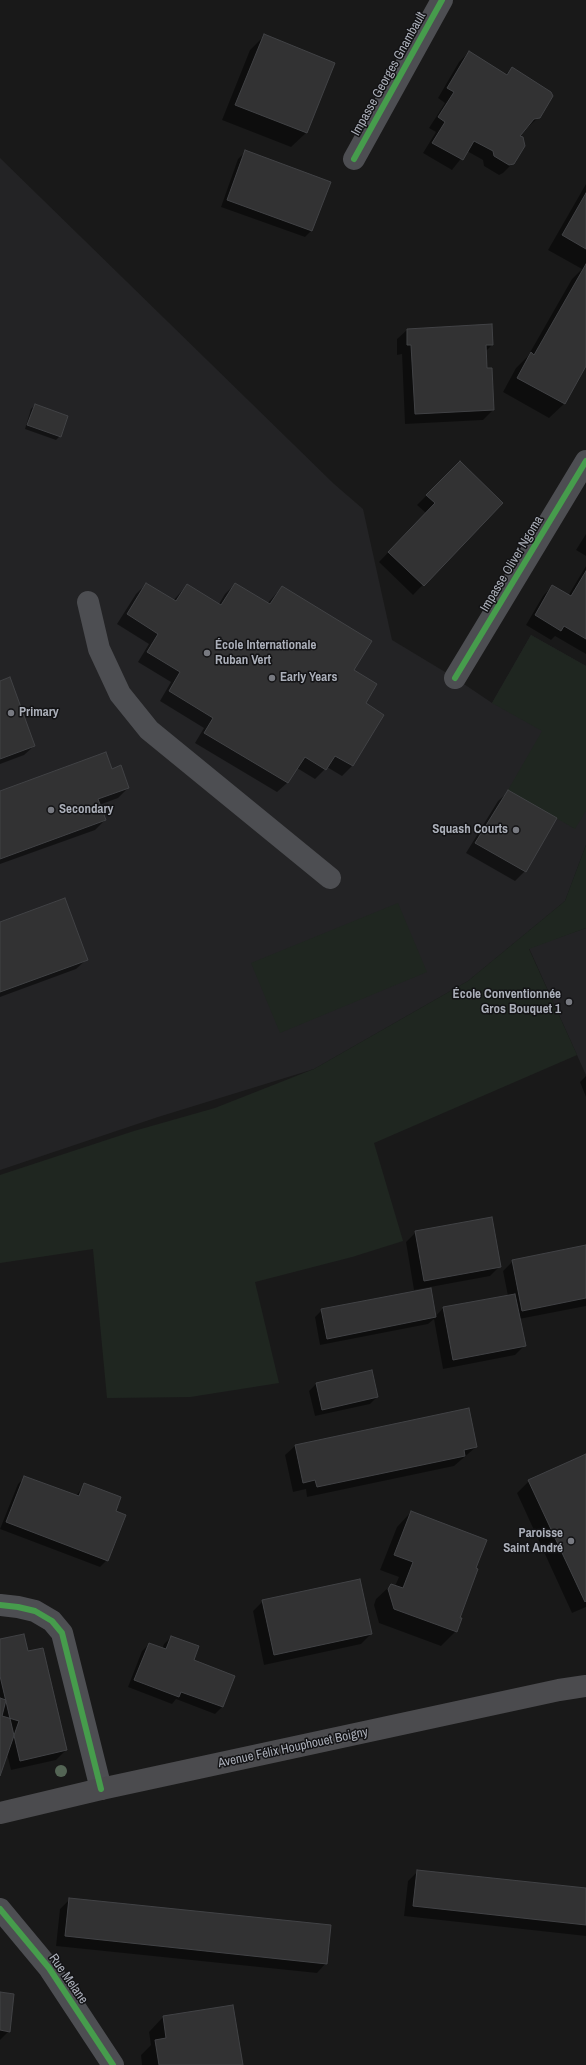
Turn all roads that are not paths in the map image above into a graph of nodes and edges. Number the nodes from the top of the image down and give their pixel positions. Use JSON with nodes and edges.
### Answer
{"nodes":[{"id":1,"x":442,"y":0,"type":"edge"},
{"id":2,"x":354,"y":159,"type":"dead end"},
{"id":3,"x":586,"y":461,"type":"edge"},
{"id":4,"x":88,"y":602,"type":"dead end"},
{"id":5,"x":455,"y":678,"type":"dead end"},
{"id":6,"x":330,"y":878,"type":"dead end"},
{"id":7,"x":0,"y":1606,"type":"edge"},
{"id":8,"x":586,"y":1686,"type":"edge"},
{"id":9,"x":101,"y":1789,"type":"junction"},
{"id":10,"x":0,"y":1814,"type":"edge"},
{"id":11,"x":0,"y":1909,"type":"edge"},
{"id":12,"x":113,"y":2065,"type":"edge"}],
"edges":[{"from":1,"to":2,"type":"street","name":"Impasse Georges Gnambault"},
{"from":3,"to":5,"type":"street","name":"Impasse Oliver Ngoma"},
{"from":4,"to":6,"type":"street"},
{"from":7,"to":9,"type":"street"},
{"from":8,"to":9,"type":"main road","name":"Avenue Félix Houphouet Boigny"},
{"from":9,"to":10,"type":"main road","name":"Avenue Félix Houphouet Boigny"},
{"from":11,"to":12,"type":"street","name":"Rue Melane"}]}
